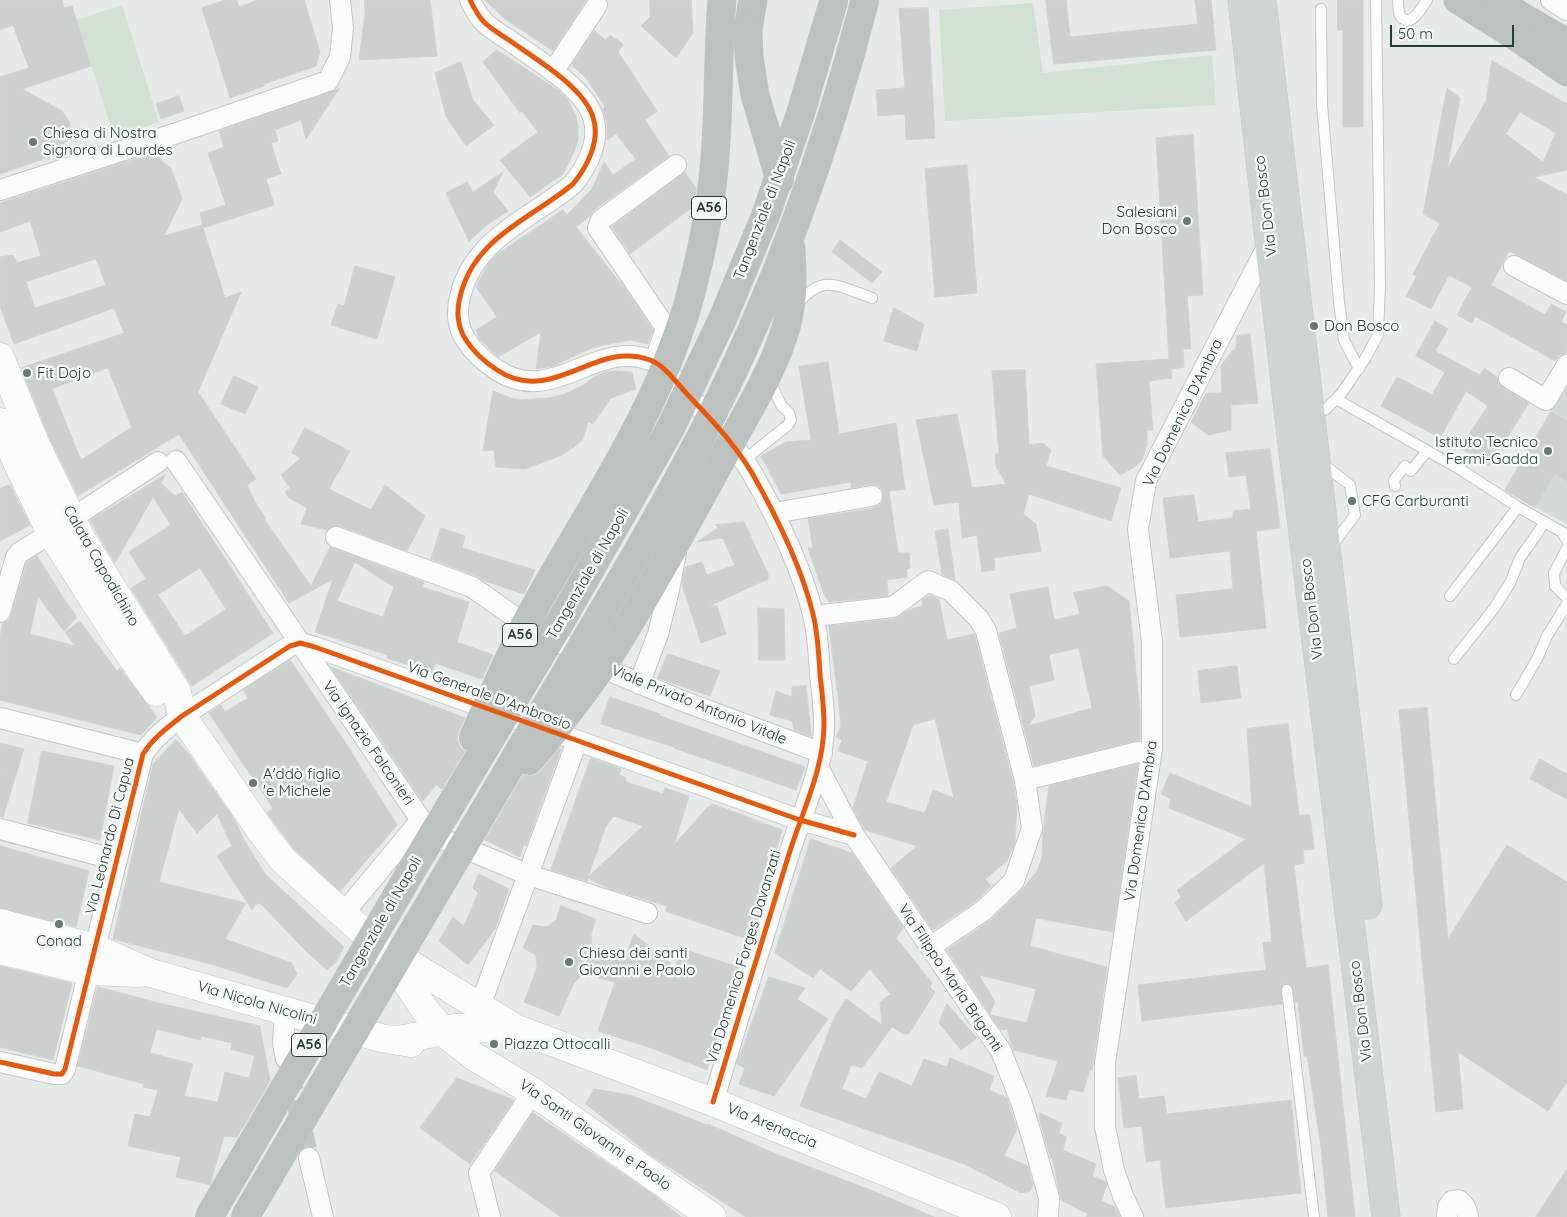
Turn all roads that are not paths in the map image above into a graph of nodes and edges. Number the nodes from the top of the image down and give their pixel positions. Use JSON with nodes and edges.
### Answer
{"nodes":[{"id":1,"x":340,"y":0,"type":"edge"},
{"id":2,"x":470,"y":0,"type":"edge"},
{"id":3,"x":722,"y":0,"type":"edge"},
{"id":4,"x":751,"y":0,"type":"edge"},
{"id":5,"x":834,"y":0,"type":"edge"},
{"id":6,"x":865,"y":0,"type":"edge"},
{"id":7,"x":1242,"y":0,"type":"edge"},
{"id":8,"x":1262,"y":0,"type":"edge"},
{"id":9,"x":1376,"y":0,"type":"edge"},
{"id":10,"x":1398,"y":0,"type":"edge"},
{"id":11,"x":1427,"y":0,"type":"edge"},
{"id":12,"x":1458,"y":0,"type":"edge"},
{"id":13,"x":1494,"y":0,"type":"edge"},
{"id":14,"x":1498,"y":0,"type":"edge"},
{"id":15,"x":1551,"y":0,"type":"edge"},
{"id":16,"x":597,"y":5,"type":"dead end"},
{"id":17,"x":1321,"y":9,"type":"dead end"},
{"id":18,"x":1567,"y":10,"type":"edge"},
{"id":19,"x":1517,"y":18,"type":"edge"},
{"id":20,"x":1567,"y":43,"type":"edge"},
{"id":21,"x":1567,"y":63,"type":"edge"},
{"id":22,"x":553,"y":72,"type":"junction"},
{"id":23,"x":1567,"y":72,"type":"edge"},
{"id":24,"x":676,"y":165,"type":"dead end"},
{"id":25,"x":0,"y":190,"type":"edge"},
{"id":26,"x":1270,"y":241,"type":"junction"},
{"id":27,"x":1514,"y":266,"type":"dead end"},
{"id":28,"x":1567,"y":294,"type":"edge"},
{"id":29,"x":872,"y":298,"type":"dead end"},
{"id":30,"x":0,"y":357,"type":"edge"},
{"id":31,"x":654,"y":361,"type":"junction"},
{"id":32,"x":1567,"y":365,"type":"edge"},
{"id":33,"x":1359,"y":369,"type":"junction"},
{"id":34,"x":1509,"y":378,"type":"dead end"},
{"id":35,"x":1336,"y":399,"type":"junction"},
{"id":36,"x":1300,"y":418,"type":"junction"},
{"id":37,"x":0,"y":422,"type":"edge"},
{"id":38,"x":726,"y":435,"type":"junction"},
{"id":39,"x":1427,"y":451,"type":"junction"},
{"id":40,"x":744,"y":460,"type":"junction"},
{"id":41,"x":1395,"y":486,"type":"dead end"},
{"id":42,"x":872,"y":496,"type":"dead end"},
{"id":43,"x":1518,"y":507,"type":"junction"},
{"id":44,"x":774,"y":513,"type":"junction"},
{"id":45,"x":1545,"y":522,"type":"junction"},
{"id":46,"x":61,"y":526,"type":"junction"},
{"id":47,"x":336,"y":537,"type":"dead end"},
{"id":48,"x":1567,"y":540,"type":"edge"},
{"id":49,"x":1567,"y":548,"type":"edge"},
{"id":50,"x":1450,"y":596,"type":"dead end"},
{"id":51,"x":1567,"y":598,"type":"edge"},
{"id":52,"x":1567,"y":604,"type":"edge"},
{"id":53,"x":0,"y":612,"type":"edge"},
{"id":54,"x":814,"y":616,"type":"junction"},
{"id":55,"x":300,"y":643,"type":"junction"},
{"id":56,"x":1454,"y":659,"type":"dead end"},
{"id":57,"x":639,"y":684,"type":"junction"},
{"id":58,"x":1516,"y":695,"type":"dead end"},
{"id":59,"x":182,"y":716,"type":"junction"},
{"id":60,"x":0,"y":718,"type":"edge"},
{"id":61,"x":577,"y":741,"type":"junction"},
{"id":62,"x":1138,"y":752,"type":"dead end"},
{"id":63,"x":143,"y":754,"type":"junction"},
{"id":64,"x":820,"y":761,"type":"junction"},
{"id":65,"x":1025,"y":780,"type":"junction"},
{"id":66,"x":421,"y":820,"type":"junction"},
{"id":67,"x":800,"y":820,"type":"junction"},
{"id":68,"x":0,"y":829,"type":"edge"},
{"id":69,"x":854,"y":835,"type":"junction"},
{"id":70,"x":468,"y":836,"type":"junction"},
{"id":71,"x":117,"y":860,"type":"junction"},
{"id":72,"x":410,"y":873,"type":"junction"},
{"id":73,"x":529,"y":876,"type":"junction"},
{"id":74,"x":647,"y":913,"type":"dead end"},
{"id":75,"x":343,"y":914,"type":"junction"},
{"id":76,"x":0,"y":923,"type":"edge"},
{"id":77,"x":380,"y":947,"type":"junction"},
{"id":78,"x":930,"y":947,"type":"junction"},
{"id":79,"x":0,"y":950,"type":"edge"},
{"id":80,"x":92,"y":959,"type":"junction"},
{"id":81,"x":1287,"y":990,"type":"dead end"},
{"id":82,"x":480,"y":1006,"type":"junction"},
{"id":83,"x":285,"y":1010,"type":"junction"},
{"id":84,"x":517,"y":1029,"type":"junction"},
{"id":85,"x":441,"y":1030,"type":"junction"},
{"id":86,"x":393,"y":1040,"type":"junction"},
{"id":87,"x":475,"y":1057,"type":"junction"},
{"id":88,"x":286,"y":1059,"type":"tunnel mouth"},
{"id":89,"x":0,"y":1062,"type":"edge"},
{"id":90,"x":533,"y":1092,"type":"junction"},
{"id":91,"x":713,"y":1102,"type":"junction"},
{"id":92,"x":309,"y":1158,"type":"tunnel mouth"},
{"id":93,"x":209,"y":1217,"type":"edge"},
{"id":94,"x":245,"y":1217,"type":"edge"},
{"id":95,"x":322,"y":1217,"type":"edge"},
{"id":96,"x":490,"y":1217,"type":"edge"},
{"id":97,"x":712,"y":1217,"type":"edge"},
{"id":98,"x":998,"y":1217,"type":"edge"},
{"id":99,"x":1048,"y":1217,"type":"edge"},
{"id":100,"x":1133,"y":1217,"type":"edge"},
{"id":101,"x":1314,"y":1217,"type":"edge"},
{"id":102,"x":1386,"y":1217,"type":"edge"},
{"id":103,"x":1404,"y":1217,"type":"edge"},
{"id":104,"x":1447,"y":1217,"type":"edge"},
{"id":105,"x":1468,"y":1217,"type":"edge"}],
"edges":[{"from":1,"to":25,"type":"street"},
{"from":2,"to":22,"type":"street"},
{"from":3,"to":72,"type":"highway","number":"A56","bridge":true},
{"from":4,"to":70,"type":"highway","bridge":true},
{"from":5,"to":72,"type":"highway","name":"Tangenziale di Napoli","bridge":true},
{"from":6,"to":70,"type":"highway","name":"Tangenziale di Napoli","bridge":true},
{"from":7,"to":26,"type":"main road","name":"Via Don Bosco"},
{"from":8,"to":36,"type":"main road","name":"Via Don Bosco"},
{"from":9,"to":33,"type":"lane"},
{"from":10,"to":11,"type":"lane"},
{"from":12,"to":19,"type":"highway"},
{"from":13,"to":19,"type":"highway","bridge":true},
{"from":14,"to":19,"type":"highway","bridge":true},
{"from":15,"to":18,"type":"street"},
{"from":16,"to":22,"type":"street"},
{"from":17,"to":33,"type":"lane"},
{"from":19,"to":20,"type":"highway"},
{"from":19,"to":21,"type":"highway"},
{"from":19,"to":21,"type":"street"},
{"from":19,"to":23,"type":"highway"},
{"from":22,"to":31,"type":"street"},
{"from":24,"to":31,"type":"street"},
{"from":26,"to":36,"type":"main road","name":"Via Don Bosco"},
{"from":26,"to":100,"type":"street","name":"Via Domenico D'Ambra"},
{"from":27,"to":28,"type":"street"},
{"from":29,"to":40,"type":"lane"},
{"from":30,"to":46,"type":"main road","name":"Calata Capodichino"},
{"from":31,"to":38,"type":"street"},
{"from":32,"to":34,"type":"street"},
{"from":33,"to":35,"type":"lane"},
{"from":35,"to":36,"type":"lane"},
{"from":35,"to":39,"type":"lane"},
{"from":36,"to":102,"type":"main road","name":"Via Don Bosco"},
{"from":36,"to":103,"type":"main road","name":"Via Don Bosco"},
{"from":37,"to":46,"type":"main road","name":"Calata Capodichino"},
{"from":38,"to":40,"type":"street"},
{"from":38,"to":57,"type":"street"},
{"from":39,"to":41,"type":"lane"},
{"from":39,"to":43,"type":"lane"},
{"from":40,"to":44,"type":"street"},
{"from":42,"to":44,"type":"street"},
{"from":43,"to":45,"type":"lane"},
{"from":43,"to":50,"type":"lane"},
{"from":44,"to":54,"type":"street"},
{"from":45,"to":48,"type":"lane"},
{"from":45,"to":56,"type":"lane"},
{"from":46,"to":53,"type":"street"},
{"from":46,"to":55,"type":"street","name":"Via Ignazio Falconieri"},
{"from":46,"to":59,"type":"main road","name":"Calata Capodichino"},
{"from":47,"to":57,"type":"street","name":"Viale Privato Antonio Vitale"},
{"from":49,"to":51,"type":"lane"},
{"from":52,"to":58,"type":"lane"},
{"from":54,"to":64,"type":"street"},
{"from":54,"to":65,"type":"street"},
{"from":55,"to":59,"type":"street"},
{"from":55,"to":61,"type":"street","name":"Via Generale D'Ambrosio"},
{"from":55,"to":66,"type":"street","name":"Via Ignazio Falconieri"},
{"from":57,"to":64,"type":"street","name":"Viale Privato Antonio Vitale"},
{"from":59,"to":63,"type":"street","name":"Via Leonardo Di Capua"},
{"from":59,"to":75,"type":"main road","name":"Calata Capodichino"},
{"from":60,"to":63,"type":"street"},
{"from":61,"to":67,"type":"street","name":"Via Generale D'Ambrosio"},
{"from":61,"to":73,"type":"street"},
{"from":62,"to":65,"type":"street"},
{"from":63,"to":71,"type":"street","name":"Via Leonardo Di Capua"},
{"from":64,"to":67,"type":"street"},
{"from":64,"to":69,"type":"street","name":"Via Filippo Maria Briganti"},
{"from":65,"to":78,"type":"street"},
{"from":66,"to":73,"type":"street","name":"Via Ignazio Falconieri"},
{"from":66,"to":75,"type":"street"},
{"from":67,"to":69,"type":"street"},
{"from":67,"to":91,"type":"street","name":"Via Domenico Forges Davanzati"},
{"from":68,"to":71,"type":"street"},
{"from":69,"to":78,"type":"street","name":"Via Filippo Maria Briganti"},
{"from":70,"to":94,"type":"highway","name":"Tangenziale di Napoli","bridge":true},
{"from":71,"to":80,"type":"street","name":"Via Leonardo Di Capua"},
{"from":72,"to":93,"type":"highway","name":"Tangenziale di Napoli","number":"A56","bridge":true},
{"from":73,"to":74,"type":"street","name":"Via Ignazio Falconieri"},
{"from":73,"to":82,"type":"street"},
{"from":75,"to":77,"type":"main road","name":"Calata Capodichino"},
{"from":76,"to":80,"type":"main road","name":"Via Nicola Nicolini"},
{"from":77,"to":82,"type":"main road","name":"Calata Capodichino"},
{"from":77,"to":85,"type":"main road","name":"Calata Capodichino"},
{"from":78,"to":99,"type":"street","name":"Via Filippo Maria Briganti"},
{"from":79,"to":80,"type":"main road","name":"Via Nicola Nicolini"},
{"from":80,"to":83,"type":"main road","name":"Via Nicola Nicolini"},
{"from":80,"to":89,"type":"street","name":"Via Leonardo Di Capua"},
{"from":81,"to":101,"type":"lane"},
{"from":82,"to":84,"type":"main road","name":"Calata Capodichino"},
{"from":83,"to":86,"type":"main road","name":"Via Nicola Nicolini"},
{"from":83,"to":88,"type":"street"},
{"from":84,"to":85,"type":"main road","name":"Via Nicola Nicolini"},
{"from":84,"to":91,"type":"main road","name":"Via Arenaccia"},
{"from":85,"to":86,"type":"main road","name":"Via Nicola Nicolini"},
{"from":85,"to":87,"type":"main road","name":"Calata Capodichino"},
{"from":86,"to":87,"type":"main road","name":"Via Nicola Nicolini"},
{"from":87,"to":90,"type":"main road","name":"Via Santi Giovanni e Paolo"},
{"from":90,"to":96,"type":"street"},
{"from":90,"to":97,"type":"main road","name":"Via Santi Giovanni e Paolo"},
{"from":91,"to":98,"type":"main road","name":"Via Arenaccia"},
{"from":92,"to":95,"type":"street"},
{"from":104,"to":105,"type":"street"}]}
